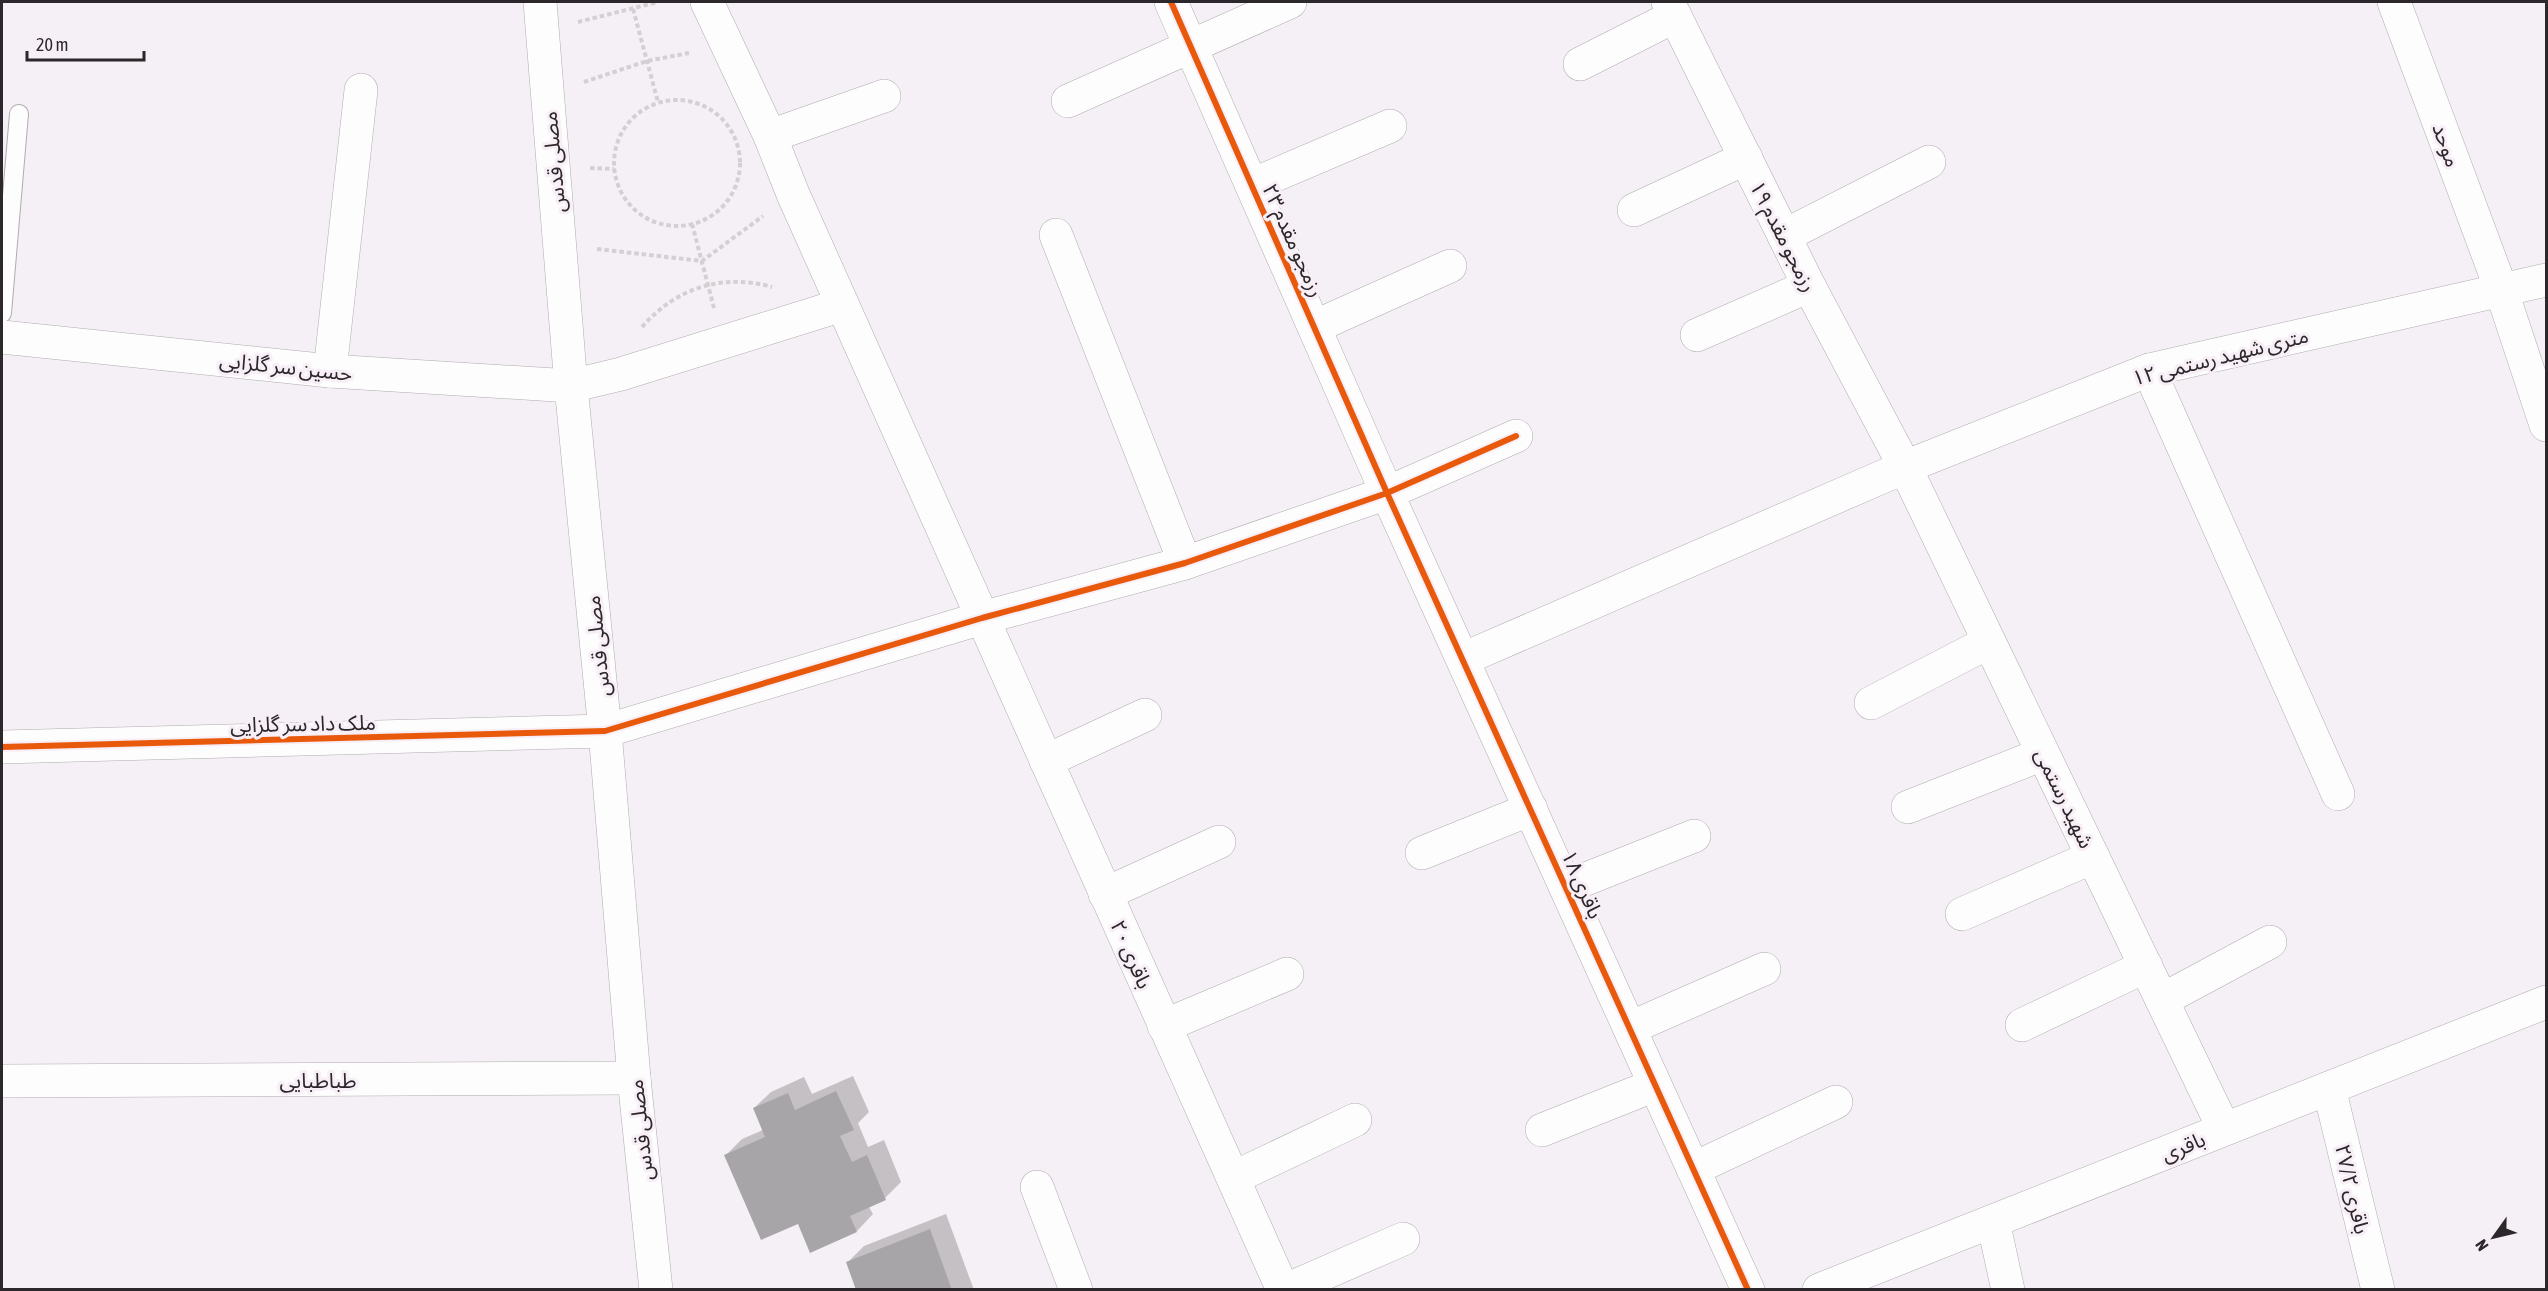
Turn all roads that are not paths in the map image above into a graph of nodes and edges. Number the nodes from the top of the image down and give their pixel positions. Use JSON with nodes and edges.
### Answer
{"nodes":[{"id":1,"x":707,"y":2,"type":"edge"},
{"id":2,"x":1171,"y":2,"type":"edge"},
{"id":3,"x":1290,"y":2,"type":"edge"},
{"id":4,"x":2394,"y":2,"type":"edge"},
{"id":5,"x":1672,"y":9,"type":"edge"},
{"id":6,"x":541,"y":16,"type":"edge"},
{"id":7,"x":1191,"y":48,"type":"junction"},
{"id":8,"x":1580,"y":64,"type":"dead end"},
{"id":9,"x":361,"y":90,"type":"dead end"},
{"id":10,"x":884,"y":96,"type":"dead end"},
{"id":11,"x":1068,"y":101,"type":"dead end"},
{"id":12,"x":20,"y":114,"type":"dead end"},
{"id":13,"x":1390,"y":126,"type":"dead end"},
{"id":14,"x":770,"y":136,"type":"junction"},
{"id":15,"x":1746,"y":158,"type":"junction"},
{"id":16,"x":1929,"y":162,"type":"dead end"},
{"id":17,"x":1252,"y":185,"type":"junction"},
{"id":18,"x":1634,"y":210,"type":"dead end"},
{"id":19,"x":1056,"y":236,"type":"dead end"},
{"id":20,"x":1784,"y":236,"type":"junction"},
{"id":21,"x":1450,"y":266,"type":"dead end"},
{"id":22,"x":2547,"y":280,"type":"edge"},
{"id":23,"x":1809,"y":286,"type":"junction"},
{"id":24,"x":2501,"y":289,"type":"junction"},
{"id":25,"x":843,"y":305,"type":"junction"},
{"id":26,"x":2,"y":313,"type":"edge"},
{"id":27,"x":1314,"y":327,"type":"junction"},
{"id":28,"x":1697,"y":335,"type":"dead end"},
{"id":29,"x":2,"y":337,"type":"edge"},
{"id":30,"x":2149,"y":370,"type":"junction"},
{"id":31,"x":330,"y":371,"type":"junction"},
{"id":32,"x":571,"y":386,"type":"junction"},
{"id":33,"x":2547,"y":425,"type":"edge"},
{"id":34,"x":1516,"y":436,"type":"dead end"},
{"id":35,"x":1905,"y":467,"type":"junction"},
{"id":36,"x":1387,"y":492,"type":"junction"},
{"id":37,"x":1185,"y":563,"type":"junction"},
{"id":38,"x":982,"y":618,"type":"junction"},
{"id":39,"x":1989,"y":642,"type":"junction"},
{"id":40,"x":1462,"y":659,"type":"junction"},
{"id":41,"x":1871,"y":703,"type":"dead end"},
{"id":42,"x":1145,"y":716,"type":"dead end"},
{"id":43,"x":606,"y":731,"type":"junction"},
{"id":44,"x":2,"y":747,"type":"edge"},
{"id":45,"x":2043,"y":754,"type":"junction"},
{"id":46,"x":1046,"y":761,"type":"junction"},
{"id":47,"x":2338,"y":794,"type":"dead end"},
{"id":48,"x":1908,"y":807,"type":"dead end"},
{"id":49,"x":1531,"y":810,"type":"junction"},
{"id":50,"x":1694,"y":837,"type":"dead end"},
{"id":51,"x":1219,"y":842,"type":"dead end"},
{"id":52,"x":1422,"y":853,"type":"dead end"},
{"id":53,"x":2093,"y":856,"type":"junction"},
{"id":54,"x":1566,"y":887,"type":"junction"},
{"id":55,"x":1105,"y":894,"type":"junction"},
{"id":56,"x":1962,"y":914,"type":"dead end"},
{"id":57,"x":2270,"y":942,"type":"dead end"},
{"id":58,"x":2146,"y":966,"type":"junction"},
{"id":59,"x":1764,"y":969,"type":"dead end"},
{"id":60,"x":1287,"y":974,"type":"dead end"},
{"id":61,"x":2162,"y":1000,"type":"junction"},
{"id":62,"x":2547,"y":1002,"type":"edge"},
{"id":63,"x":2022,"y":1025,"type":"dead end"},
{"id":64,"x":1164,"y":1026,"type":"junction"},
{"id":65,"x":1630,"y":1028,"type":"junction"},
{"id":66,"x":634,"y":1078,"type":"junction"},
{"id":67,"x":2,"y":1081,"type":"edge"},
{"id":68,"x":1655,"y":1085,"type":"junction"},
{"id":69,"x":2329,"y":1088,"type":"junction"},
{"id":70,"x":1836,"y":1102,"type":"dead end"},
{"id":71,"x":1355,"y":1120,"type":"dead end"},
{"id":72,"x":1542,"y":1130,"type":"dead end"},
{"id":73,"x":2224,"y":1130,"type":"junction"},
{"id":74,"x":1693,"y":1168,"type":"junction"},
{"id":75,"x":1233,"y":1178,"type":"junction"},
{"id":76,"x":1037,"y":1187,"type":"dead end"},
{"id":77,"x":1993,"y":1221,"type":"junction"},
{"id":78,"x":1403,"y":1239,"type":"dead end"},
{"id":79,"x":656,"y":1290,"type":"edge"},
{"id":80,"x":1076,"y":1290,"type":"edge"},
{"id":81,"x":1284,"y":1290,"type":"edge"},
{"id":82,"x":1748,"y":1290,"type":"edge"},
{"id":83,"x":1819,"y":1290,"type":"edge"},
{"id":84,"x":2008,"y":1290,"type":"edge"},
{"id":85,"x":2378,"y":1290,"type":"edge"}],
"edges":[{"from":1,"to":14,"type":"street","name":"باقری ۲۰"},
{"from":2,"to":7,"type":"street","name":"رزمجو مقدم ۲۳"},
{"from":3,"to":7,"type":"street"},
{"from":4,"to":24,"type":"street","name":"موحد"},
{"from":5,"to":8,"type":"street"},
{"from":5,"to":15,"type":"street","name":"رزمجو مقدم ۱۹"},
{"from":6,"to":32,"type":"street","name":"مصلی قدس"},
{"from":7,"to":11,"type":"street"},
{"from":7,"to":17,"type":"street","name":"رزمجو مقدم ۲۳"},
{"from":9,"to":31,"type":"street"},
{"from":10,"to":14,"type":"street"},
{"from":12,"to":26,"type":"lane"},
{"from":13,"to":17,"type":"street"},
{"from":14,"to":25,"type":"street","name":"باقری ۲۰"},
{"from":15,"to":18,"type":"street"},
{"from":15,"to":20,"type":"street","name":"رزمجو مقدم ۱۹"},
{"from":16,"to":20,"type":"street"},
{"from":17,"to":27,"type":"street","name":"رزمجو مقدم ۲۳"},
{"from":19,"to":37,"type":"street"},
{"from":20,"to":23,"type":"street","name":"رزمجو مقدم ۱۹"},
{"from":21,"to":27,"type":"street"},
{"from":22,"to":24,"type":"street","name":"۱۲ متری شهید رستمی"},
{"from":23,"to":28,"type":"street"},
{"from":23,"to":35,"type":"street","name":"رزمجو مقدم ۱۹"},
{"from":24,"to":30,"type":"street","name":"۱۲ متری شهید رستمی"},
{"from":24,"to":33,"type":"street","name":"موحد"},
{"from":25,"to":32,"type":"street","name":"حسین سر گلزایی"},
{"from":25,"to":38,"type":"street","name":"باقری ۲۰"},
{"from":27,"to":36,"type":"street","name":"رزمجو مقدم ۲۳"},
{"from":29,"to":31,"type":"street","name":"حسین سر گلزایی"},
{"from":30,"to":35,"type":"street","name":"۱۲ متری شهید رستمی"},
{"from":30,"to":47,"type":"street"},
{"from":31,"to":32,"type":"street","name":"حسین سر گلزایی"},
{"from":32,"to":43,"type":"street","name":"مصلی قدس"},
{"from":34,"to":36,"type":"street","name":"ملک داد سر گلزایی"},
{"from":35,"to":39,"type":"street","name":"شهید رستمی"},
{"from":35,"to":40,"type":"street","name":"۱۲ متری شهید رستمی"},
{"from":36,"to":37,"type":"street","name":"ملک داد سر گلزایی"},
{"from":36,"to":40,"type":"street","name":"باقری ۱۸"},
{"from":37,"to":38,"type":"street","name":"ملک داد سر گلزایی"},
{"from":38,"to":43,"type":"street","name":"ملک داد سر گلزایی"},
{"from":38,"to":46,"type":"street","name":"باقری ۲۰"},
{"from":39,"to":41,"type":"street"},
{"from":39,"to":45,"type":"street","name":"شهید رستمی"},
{"from":40,"to":49,"type":"street","name":"باقری ۱۸"},
{"from":42,"to":46,"type":"street"},
{"from":43,"to":44,"type":"street","name":"ملک داد سر گلزایی"},
{"from":43,"to":66,"type":"street","name":"مصلی قدس"},
{"from":45,"to":48,"type":"street"},
{"from":45,"to":53,"type":"street","name":"شهید رستمی"},
{"from":46,"to":55,"type":"street","name":"باقری ۲۰"},
{"from":49,"to":52,"type":"street"},
{"from":49,"to":54,"type":"street","name":"باقری ۱۸"},
{"from":50,"to":54,"type":"street"},
{"from":51,"to":55,"type":"street"},
{"from":53,"to":56,"type":"street"},
{"from":53,"to":58,"type":"street","name":"شهید رستمی"},
{"from":54,"to":65,"type":"street","name":"باقری ۱۸"},
{"from":55,"to":64,"type":"street","name":"باقری ۲۰"},
{"from":57,"to":61,"type":"street"},
{"from":58,"to":61,"type":"street","name":"شهید رستمی"},
{"from":58,"to":63,"type":"street"},
{"from":59,"to":65,"type":"street"},
{"from":60,"to":64,"type":"street"},
{"from":61,"to":73,"type":"street","name":"شهید رستمی"},
{"from":62,"to":69,"type":"street","name":"باقری"},
{"from":64,"to":75,"type":"street","name":"باقری ۲۰"},
{"from":65,"to":68,"type":"street","name":"باقری ۱۸"},
{"from":66,"to":67,"type":"street","name":"طباطبایی"},
{"from":66,"to":79,"type":"street","name":"مصلی قدس"},
{"from":68,"to":72,"type":"street"},
{"from":68,"to":74,"type":"street","name":"باقری ۱۸"},
{"from":69,"to":73,"type":"street","name":"باقری"},
{"from":69,"to":85,"type":"street","name":"باقری ۲۷/۲"},
{"from":70,"to":74,"type":"street"},
{"from":71,"to":75,"type":"street"},
{"from":73,"to":77,"type":"street","name":"باقری"},
{"from":74,"to":82,"type":"street","name":"باقری ۱۸"},
{"from":75,"to":81,"type":"street","name":"باقری ۲۰"},
{"from":76,"to":80,"type":"street"},
{"from":77,"to":83,"type":"street","name":"باقری"},
{"from":77,"to":84,"type":"street"},
{"from":78,"to":81,"type":"street"}]}
